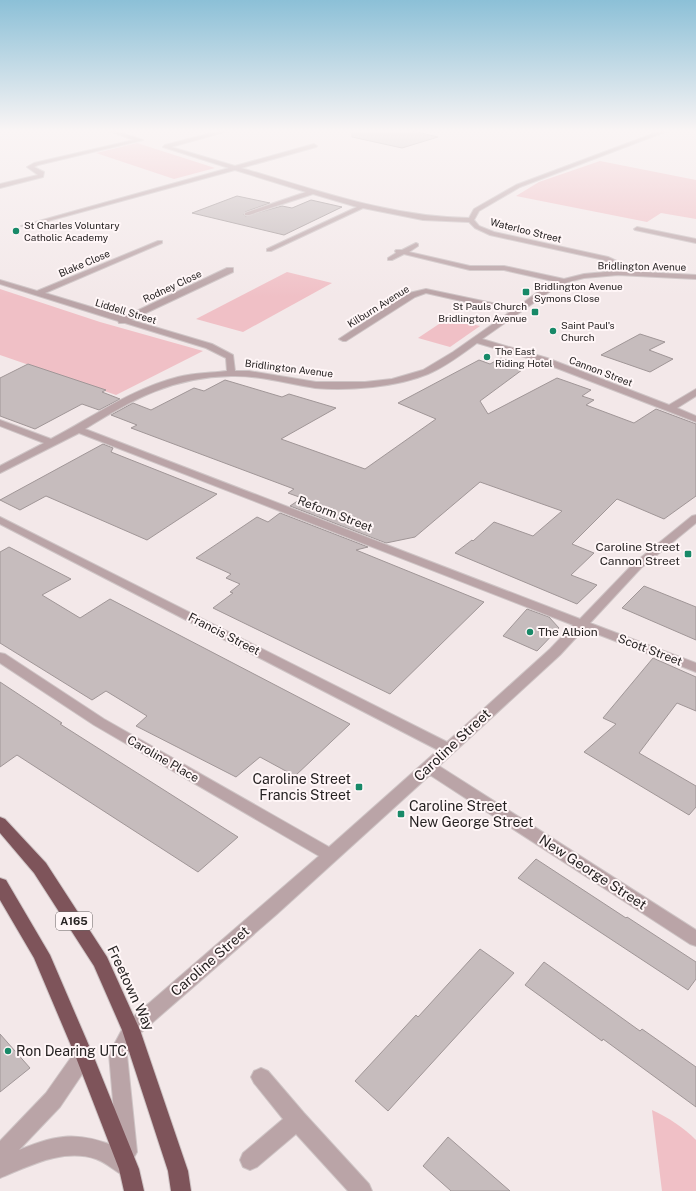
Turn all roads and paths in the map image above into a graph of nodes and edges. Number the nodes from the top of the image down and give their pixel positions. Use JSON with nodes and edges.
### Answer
{"nodes":[{"id":1,"x":171,"y":186,"type":"edge"},
{"id":2,"x":291,"y":186,"type":"edge"},
{"id":3,"x":519,"y":186,"type":"edge"},
{"id":4,"x":312,"y":192,"type":"junction"},
{"id":5,"x":363,"y":206,"type":"junction"},
{"id":6,"x":247,"y":214,"type":"dead end"},
{"id":7,"x":471,"y":220,"type":"junction"},
{"id":8,"x":645,"y":223,"type":"dead end"},
{"id":9,"x":24,"y":226,"type":"dead end"},
{"id":10,"x":637,"y":229,"type":"junction"},
{"id":11,"x":629,"y":234,"type":"dead end"},
{"id":12,"x":696,"y":241,"type":"edge"},
{"id":13,"x":160,"y":242,"type":"dead end"},
{"id":14,"x":416,"y":245,"type":"dead end"},
{"id":15,"x":269,"y":250,"type":"dead end"},
{"id":16,"x":400,"y":252,"type":"junction"},
{"id":17,"x":390,"y":259,"type":"dead end"},
{"id":18,"x":230,"y":270,"type":"dead end"},
{"id":19,"x":621,"y":274,"type":"junction"},
{"id":20,"x":696,"y":277,"type":"edge"},
{"id":21,"x":562,"y":281,"type":"junction"},
{"id":22,"x":0,"y":282,"type":"edge"},
{"id":23,"x":37,"y":294,"type":"junction"},
{"id":24,"x":518,"y":311,"type":"junction"},
{"id":25,"x":122,"y":321,"type":"junction"},
{"id":26,"x":343,"y":340,"type":"dead end"},
{"id":27,"x":475,"y":340,"type":"junction"},
{"id":28,"x":231,"y":373,"type":"junction"},
{"id":29,"x":696,"y":392,"type":"edge"},
{"id":30,"x":669,"y":409,"type":"junction"},
{"id":31,"x":696,"y":419,"type":"edge"},
{"id":32,"x":0,"y":423,"type":"edge"},
{"id":33,"x":78,"y":429,"type":"junction"},
{"id":34,"x":52,"y":443,"type":"junction"},
{"id":35,"x":0,"y":470,"type":"edge"},
{"id":36,"x":696,"y":518,"type":"edge"},
{"id":37,"x":0,"y":520,"type":"edge"},
{"id":38,"x":582,"y":625,"type":"junction"},
{"id":39,"x":0,"y":657,"type":"edge"},
{"id":40,"x":696,"y":668,"type":"edge"},
{"id":41,"x":448,"y":749,"type":"junction"},
{"id":42,"x":429,"y":767,"type":"junction"},
{"id":43,"x":0,"y":823,"type":"edge"},
{"id":44,"x":330,"y":855,"type":"junction"},
{"id":45,"x":0,"y":885,"type":"edge"},
{"id":46,"x":696,"y":939,"type":"edge"},
{"id":47,"x":131,"y":1030,"type":"junction"},
{"id":48,"x":84,"y":1054,"type":"junction"},
{"id":49,"x":261,"y":1077,"type":"dead end"},
{"id":50,"x":297,"y":1120,"type":"junction"},
{"id":51,"x":0,"y":1155,"type":"edge"},
{"id":52,"x":250,"y":1160,"type":"dead end"},
{"id":53,"x":0,"y":1168,"type":"edge"},
{"id":54,"x":129,"y":1169,"type":"junction"},
{"id":55,"x":134,"y":1191,"type":"edge"},
{"id":56,"x":181,"y":1191,"type":"edge"},
{"id":57,"x":362,"y":1191,"type":"edge"}],
"edges":[{"from":1,"to":9,"type":"street"},
{"from":2,"to":4,"type":"street"},
{"from":3,"to":7,"type":"street","name":"Waterloo Street"},
{"from":4,"to":5,"type":"street"},
{"from":4,"to":6,"type":"street"},
{"from":5,"to":7,"type":"street"},
{"from":5,"to":15,"type":"street"},
{"from":7,"to":19,"type":"street","name":"Waterloo Street"},
{"from":8,"to":10,"type":"street"},
{"from":10,"to":11,"type":"street"},
{"from":10,"to":12,"type":"street"},
{"from":13,"to":23,"type":"street","name":"Blake Close"},
{"from":14,"to":16,"type":"street"},
{"from":16,"to":17,"type":"street"},
{"from":16,"to":21,"type":"street"},
{"from":18,"to":25,"type":"street","name":"Rodney Close"},
{"from":19,"to":20,"type":"street","name":"Bridlington Avenue"},
{"from":19,"to":21,"type":"street","name":"Bridlington Avenue"},
{"from":21,"to":24,"type":"street","name":"Bridlington Avenue"},
{"from":22,"to":23,"type":"street","name":"Liddell Street"},
{"from":23,"to":25,"type":"street","name":"Liddell Street"},
{"from":24,"to":26,"type":"street","name":"Kilburn Avenue"},
{"from":24,"to":27,"type":"street","name":"Bridlington Avenue"},
{"from":25,"to":28,"type":"street","name":"Liddell Street"},
{"from":27,"to":28,"type":"street","name":"Bridlington Avenue"},
{"from":27,"to":30,"type":"street","name":"Cannon Street"},
{"from":28,"to":33,"type":"street","name":"Bridlington Avenue"},
{"from":29,"to":30,"type":"street"},
{"from":30,"to":31,"type":"street","name":"Cannon Street"},
{"from":32,"to":34,"type":"street"},
{"from":33,"to":34,"type":"street","name":"Bridlington Avenue"},
{"from":33,"to":38,"type":"street","name":"Reform Street"},
{"from":34,"to":35,"type":"street","name":"Bridlington Avenue"},
{"from":36,"to":38,"type":"street","name":"Caroline Street"},
{"from":37,"to":41,"type":"street","name":"Francis Street"},
{"from":38,"to":40,"type":"street","name":"Scott Street"},
{"from":38,"to":41,"type":"street","name":"Caroline Street"},
{"from":39,"to":44,"type":"street","name":"Caroline Place"},
{"from":41,"to":42,"type":"street","name":"Caroline Street"},
{"from":42,"to":44,"type":"street","name":"Caroline Street"},
{"from":42,"to":46,"type":"street","name":"New George Street"},
{"from":43,"to":47,"type":"highway","name":"Freetown Way","number":"A165"},
{"from":44,"to":47,"type":"street","name":"Caroline Street"},
{"from":45,"to":48,"type":"highway"},
{"from":47,"to":54,"type":"street"},
{"from":47,"to":56,"type":"highway","name":"Freetown Way","number":"A165"},
{"from":48,"to":51,"type":"street"},
{"from":48,"to":54,"type":"highway"},
{"from":49,"to":50,"type":"street"},
{"from":50,"to":52,"type":"street"},
{"from":50,"to":57,"type":"street"},
{"from":53,"to":54,"type":"street"},
{"from":54,"to":55,"type":"highway"}]}
